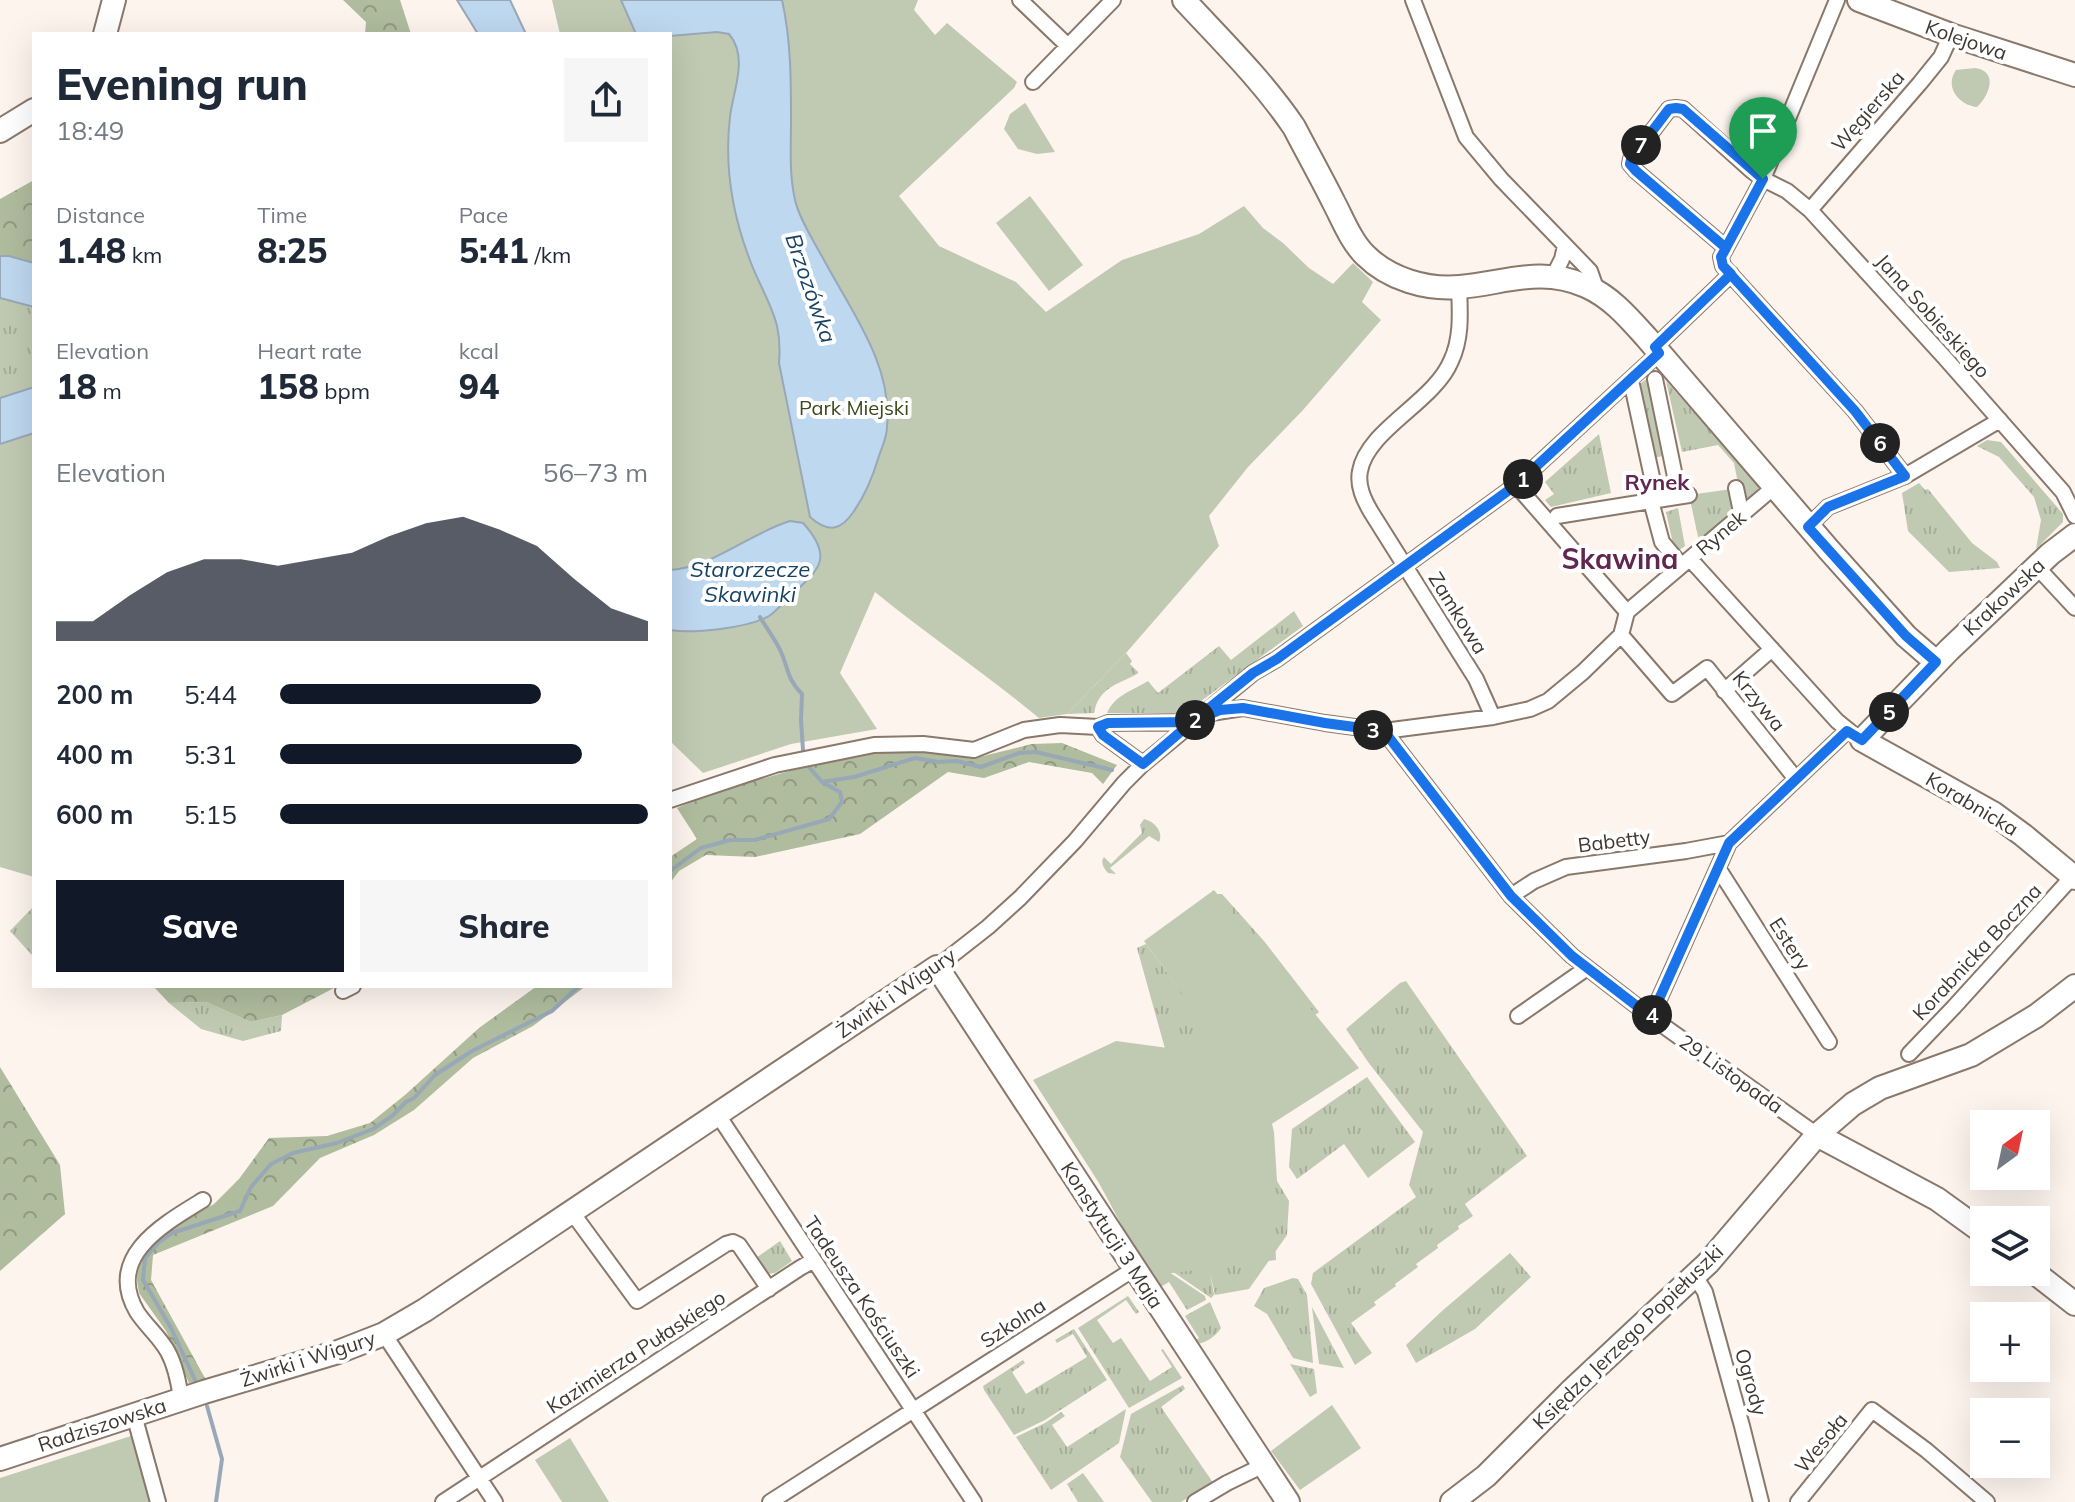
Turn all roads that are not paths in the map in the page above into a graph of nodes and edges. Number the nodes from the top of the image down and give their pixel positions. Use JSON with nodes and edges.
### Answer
{"nodes":[{"id":1,"x":114,"y":0,"type":"edge"},
{"id":2,"x":1020,"y":0,"type":"edge"},
{"id":3,"x":1113,"y":0,"type":"edge"},
{"id":4,"x":1184,"y":0,"type":"edge"},
{"id":5,"x":1413,"y":0,"type":"edge"},
{"id":6,"x":1837,"y":0,"type":"edge"},
{"id":7,"x":1859,"y":0,"type":"edge"},
{"id":8,"x":106,"y":32,"type":"edge"},
{"id":9,"x":1951,"y":35,"type":"junction"},
{"id":10,"x":1068,"y":46,"type":"junction"},
{"id":11,"x":2075,"y":75,"type":"edge"},
{"id":12,"x":1033,"y":82,"type":"dead end"},
{"id":13,"x":32,"y":111,"type":"edge"},
{"id":14,"x":0,"y":131,"type":"edge"},
{"id":15,"x":1763,"y":179,"type":"junction"},
{"id":16,"x":1810,"y":210,"type":"junction"},
{"id":17,"x":1565,"y":246,"type":"junction"},
{"id":18,"x":1726,"y":248,"type":"junction"},
{"id":19,"x":1731,"y":274,"type":"junction"},
{"id":20,"x":1553,"y":277,"type":"junction"},
{"id":21,"x":1459,"y":287,"type":"junction"},
{"id":22,"x":1597,"y":291,"type":"junction"},
{"id":23,"x":1657,"y":350,"type":"junction"},
{"id":24,"x":1655,"y":379,"type":"dead end"},
{"id":25,"x":1632,"y":385,"type":"dead end"},
{"id":26,"x":2000,"y":420,"type":"junction"},
{"id":27,"x":1905,"y":476,"type":"junction"},
{"id":28,"x":1516,"y":485,"type":"junction"},
{"id":29,"x":1736,"y":488,"type":"dead end"},
{"id":30,"x":1773,"y":488,"type":"junction"},
{"id":31,"x":2069,"y":494,"type":"edge"},
{"id":32,"x":1651,"y":501,"type":"junction"},
{"id":33,"x":1740,"y":507,"type":"dead end"},
{"id":34,"x":1557,"y":516,"type":"dead end"},
{"id":35,"x":2075,"y":516,"type":"edge"},
{"id":36,"x":1808,"y":527,"type":"junction"},
{"id":37,"x":2075,"y":535,"type":"edge"},
{"id":38,"x":1683,"y":559,"type":"junction"},
{"id":39,"x":1405,"y":566,"type":"junction"},
{"id":40,"x":2037,"y":567,"type":"junction"},
{"id":41,"x":2075,"y":608,"type":"edge"},
{"id":42,"x":1627,"y":612,"type":"junction"},
{"id":43,"x":1621,"y":635,"type":"junction"},
{"id":44,"x":1772,"y":649,"type":"junction"},
{"id":45,"x":1936,"y":662,"type":"junction"},
{"id":46,"x":1242,"y":682,"type":"junction"},
{"id":47,"x":1724,"y":691,"type":"junction"},
{"id":48,"x":1243,"y":708,"type":"junction"},
{"id":49,"x":1490,"y":709,"type":"junction"},
{"id":50,"x":1192,"y":722,"type":"junction"},
{"id":51,"x":1098,"y":727,"type":"junction"},
{"id":52,"x":1384,"y":731,"type":"junction"},
{"id":53,"x":1855,"y":735,"type":"junction"},
{"id":54,"x":1143,"y":764,"type":"junction"},
{"id":55,"x":1796,"y":779,"type":"junction"},
{"id":56,"x":672,"y":799,"type":"edge"},
{"id":57,"x":1729,"y":843,"type":"junction"},
{"id":58,"x":1718,"y":868,"type":"junction"},
{"id":59,"x":2074,"y":877,"type":"edge"},
{"id":60,"x":1511,"y":896,"type":"junction"},
{"id":61,"x":937,"y":967,"type":"junction"},
{"id":62,"x":1587,"y":968,"type":"junction"},
{"id":63,"x":2075,"y":986,"type":"edge"},
{"id":64,"x":1518,"y":1016,"type":"dead end"},
{"id":65,"x":1651,"y":1017,"type":"junction"},
{"id":66,"x":1829,"y":1042,"type":"dead end"},
{"id":67,"x":1909,"y":1054,"type":"dead end"},
{"id":68,"x":718,"y":1115,"type":"junction"},
{"id":69,"x":1817,"y":1135,"type":"junction"},
{"id":70,"x":203,"y":1200,"type":"dead end"},
{"id":71,"x":575,"y":1216,"type":"junction"},
{"id":72,"x":1970,"y":1223,"type":"edge"},
{"id":73,"x":814,"y":1260,"type":"junction"},
{"id":74,"x":1134,"y":1269,"type":"junction"},
{"id":75,"x":1695,"y":1276,"type":"junction"},
{"id":76,"x":2050,"y":1284,"type":"edge"},
{"id":77,"x":769,"y":1289,"type":"junction"},
{"id":78,"x":2075,"y":1304,"type":"edge"},
{"id":79,"x":384,"y":1334,"type":"junction"},
{"id":80,"x":204,"y":1392,"type":"joint"},
{"id":81,"x":181,"y":1399,"type":"junction"},
{"id":82,"x":914,"y":1410,"type":"junction"},
{"id":83,"x":134,"y":1415,"type":"junction"},
{"id":84,"x":0,"y":1459,"type":"edge"},
{"id":85,"x":1264,"y":1465,"type":"junction"},
{"id":86,"x":479,"y":1478,"type":"junction"},
{"id":87,"x":158,"y":1502,"type":"edge"},
{"id":88,"x":443,"y":1502,"type":"edge"},
{"id":89,"x":495,"y":1502,"type":"edge"},
{"id":90,"x":770,"y":1502,"type":"edge"},
{"id":91,"x":974,"y":1502,"type":"edge"},
{"id":92,"x":1195,"y":1502,"type":"edge"},
{"id":93,"x":1288,"y":1502,"type":"edge"},
{"id":94,"x":1452,"y":1502,"type":"edge"},
{"id":95,"x":1761,"y":1502,"type":"edge"},
{"id":96,"x":1798,"y":1502,"type":"edge"},
{"id":97,"x":1987,"y":1502,"type":"edge"}],
"edges":[{"from":1,"to":8,"type":"street"},
{"from":2,"to":10,"type":"street"},
{"from":3,"to":10,"type":"street"},
{"from":4,"to":21,"type":"street"},
{"from":5,"to":17,"type":"street"},
{"from":6,"to":15,"type":"street"},
{"from":7,"to":9,"type":"street","name":"Kolejowa"},
{"from":9,"to":11,"type":"street","name":"Kolejowa"},
{"from":9,"to":16,"type":"street","name":"Węgierska"},
{"from":10,"to":12,"type":"street"},
{"from":13,"to":14,"type":"street"},
{"from":15,"to":16,"type":"street","name":"Jana Sobieskiego"},
{"from":15,"to":18,"type":"street"},
{"from":15,"to":18,"type":"street","name":"Jana Sobieskiego"},
{"from":16,"to":26,"type":"street","name":"Jana Sobieskiego"},
{"from":17,"to":20,"type":"street"},
{"from":17,"to":22,"type":"street"},
{"from":18,"to":19,"type":"street"},
{"from":19,"to":23,"type":"street"},
{"from":19,"to":27,"type":"street"},
{"from":20,"to":21,"type":"street"},
{"from":20,"to":22,"type":"street"},
{"from":21,"to":39,"type":"street","name":"Zamkowa"},
{"from":22,"to":23,"type":"street"},
{"from":23,"to":28,"type":"street"},
{"from":23,"to":30,"type":"street"},
{"from":24,"to":32,"type":"street"},
{"from":25,"to":32,"type":"street","name":"Rynek"},
{"from":26,"to":27,"type":"street"},
{"from":26,"to":31,"type":"street","name":"Jana Sobieskiego"},
{"from":27,"to":36,"type":"street"},
{"from":28,"to":39,"type":"street","name":"Żwirki i Wigury"},
{"from":28,"to":42,"type":"street"},
{"from":29,"to":33,"type":"street"},
{"from":30,"to":36,"type":"street"},
{"from":30,"to":38,"type":"street","name":"Rynek"},
{"from":31,"to":35,"type":"street","name":"Jana Sobieskiego"},
{"from":32,"to":34,"type":"street"},
{"from":32,"to":38,"type":"street","name":"Rynek"},
{"from":36,"to":45,"type":"street"},
{"from":37,"to":40,"type":"street","name":"Krakowska"},
{"from":38,"to":42,"type":"street","name":"Rynek"},
{"from":38,"to":44,"type":"street"},
{"from":39,"to":46,"type":"street","name":"Żwirki i Wigury"},
{"from":39,"to":49,"type":"street","name":"Zamkowa"},
{"from":40,"to":41,"type":"street"},
{"from":40,"to":45,"type":"street","name":"Krakowska"},
{"from":42,"to":43,"type":"street"},
{"from":43,"to":47,"type":"street","name":"Krzywa"},
{"from":43,"to":49,"type":"street"},
{"from":44,"to":47,"type":"street"},
{"from":44,"to":53,"type":"street"},
{"from":45,"to":53,"type":"street","name":"Krakowska"},
{"from":46,"to":48,"type":"street"},
{"from":46,"to":50,"type":"street","name":"Żwirki i Wigury"},
{"from":47,"to":55,"type":"street","name":"Krzywa"},
{"from":48,"to":50,"type":"street"},
{"from":48,"to":52,"type":"street"},
{"from":49,"to":52,"type":"street"},
{"from":50,"to":51,"type":"street"},
{"from":50,"to":54,"type":"street","name":"Żwirki i Wigury"},
{"from":51,"to":54,"type":"street"},
{"from":51,"to":56,"type":"street"},
{"from":52,"to":60,"type":"street","name":"29 Listopada"},
{"from":53,"to":55,"type":"street"},
{"from":53,"to":59,"type":"street","name":"Korabnicka"},
{"from":54,"to":61,"type":"street","name":"Żwirki i Wigury"},
{"from":55,"to":57,"type":"street"},
{"from":57,"to":58,"type":"street"},
{"from":57,"to":60,"type":"street","name":"Babetty"},
{"from":58,"to":65,"type":"street"},
{"from":58,"to":66,"type":"street","name":"Estery"},
{"from":59,"to":67,"type":"street","name":"Korabnicka Boczna"},
{"from":60,"to":62,"type":"street","name":"29 Listopada"},
{"from":61,"to":68,"type":"street","name":"Żwirki i Wigury"},
{"from":61,"to":74,"type":"street","name":"Konstytucji 3 Maja"},
{"from":62,"to":64,"type":"street"},
{"from":62,"to":65,"type":"street","name":"29 Listopada"},
{"from":63,"to":69,"type":"street","name":"Księdza Jerzego Popiełuszki"},
{"from":65,"to":69,"type":"street","name":"29 Listopada"},
{"from":68,"to":71,"type":"street","name":"Żwirki i Wigury"},
{"from":68,"to":73,"type":"street","name":"Tadeusza Kościuszki"},
{"from":69,"to":72,"type":"street","name":"29 Listopada"},
{"from":69,"to":75,"type":"street","name":"Księdza Jerzego Popiełuszki"},
{"from":70,"to":81,"type":"street"},
{"from":71,"to":77,"type":"street"},
{"from":71,"to":79,"type":"street","name":"Żwirki i Wigury"},
{"from":73,"to":77,"type":"street","name":"Kazimierza Pułaskiego"},
{"from":73,"to":82,"type":"street","name":"Tadeusza Kościuszki"},
{"from":74,"to":82,"type":"street","name":"Szkolna"},
{"from":74,"to":85,"type":"street","name":"Konstytucji 3 Maja"},
{"from":75,"to":94,"type":"street","name":"Księdza Jerzego Popiełuszki"},
{"from":75,"to":95,"type":"street","name":"Ogrody"},
{"from":76,"to":78,"type":"street"},
{"from":77,"to":86,"type":"street","name":"Kazimierza Pułaskiego"},
{"from":79,"to":80,"type":"street","name":"Żwirki i Wigury"},
{"from":79,"to":86,"type":"street"},
{"from":80,"to":81,"type":"street","name":"Radziszowska"},
{"from":81,"to":83,"type":"street","name":"Radziszowska"},
{"from":82,"to":90,"type":"street","name":"Szkolna"},
{"from":82,"to":91,"type":"street","name":"Tadeusza Kościuszki"},
{"from":83,"to":84,"type":"street","name":"Radziszowska"},
{"from":83,"to":87,"type":"street"},
{"from":85,"to":92,"type":"street"},
{"from":85,"to":93,"type":"street","name":"Konstytucji 3 Maja"},
{"from":86,"to":88,"type":"street","name":"Kazimierza Pułaskiego"},
{"from":86,"to":89,"type":"street"},
{"from":96,"to":97,"type":"street","name":"Wesoła"}]}
